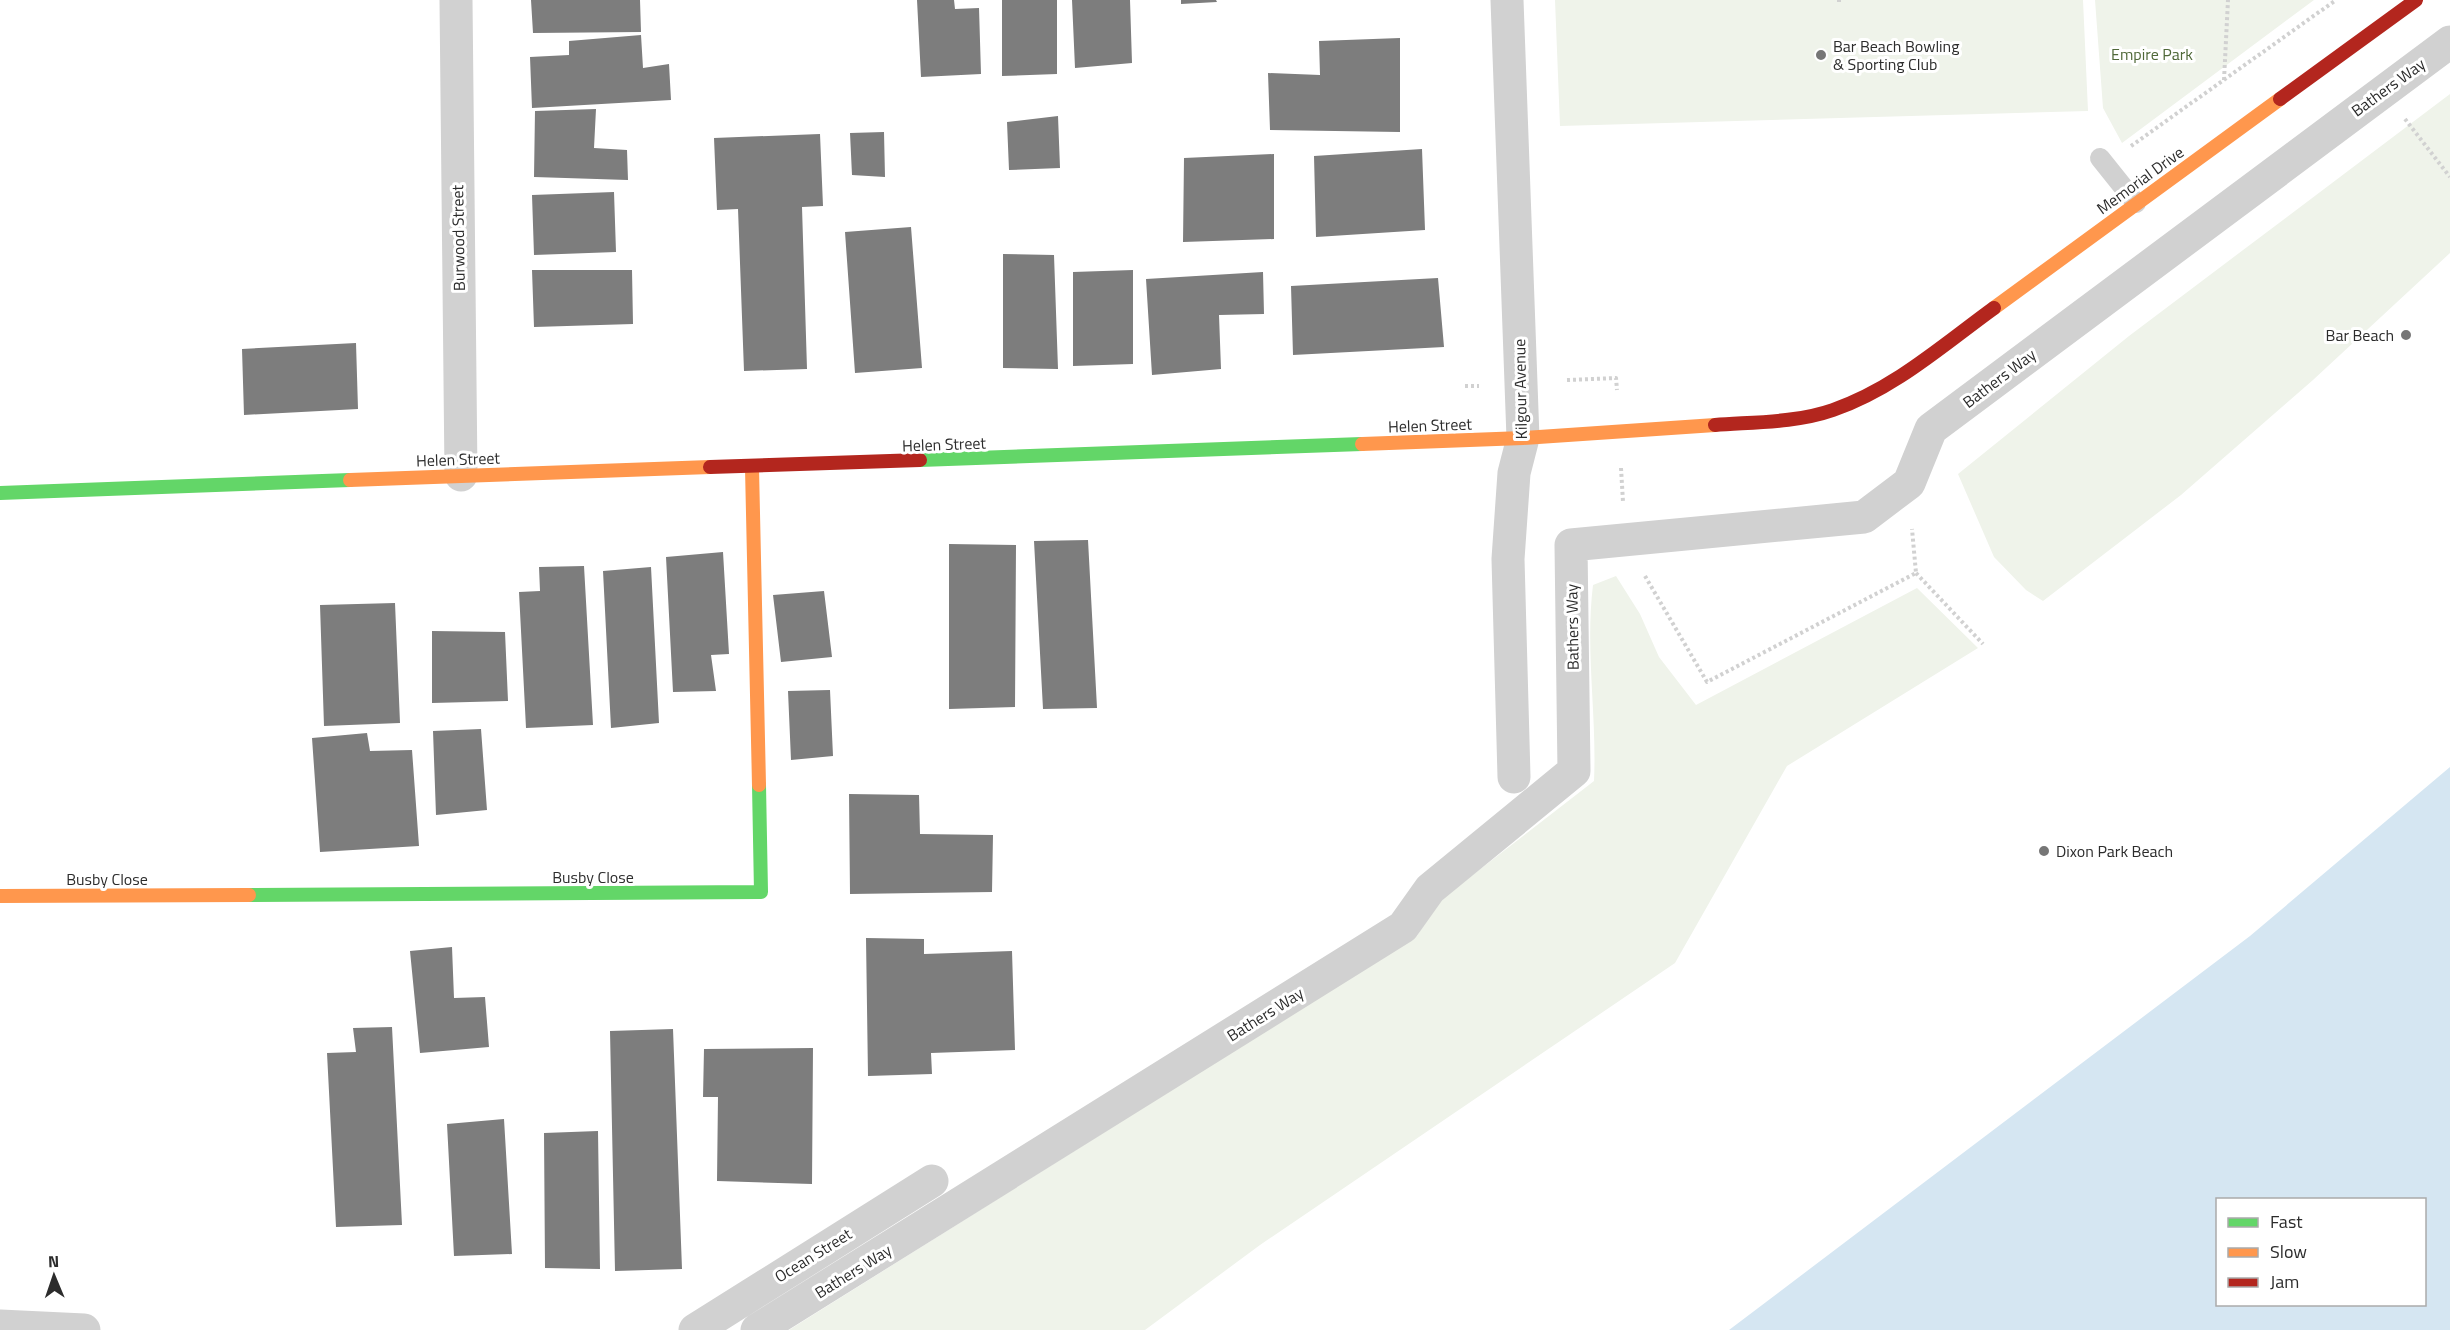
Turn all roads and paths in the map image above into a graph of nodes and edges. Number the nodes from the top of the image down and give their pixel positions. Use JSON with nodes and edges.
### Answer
{"nodes":[{"id":1,"x":456,"y":0,"type":"edge"},
{"id":2,"x":1507,"y":0,"type":"edge"},
{"id":3,"x":2228,"y":0,"type":"edge"},
{"id":4,"x":2336,"y":0,"type":"edge"},
{"id":5,"x":2416,"y":0,"type":"edge"},
{"id":6,"x":2450,"y":42,"type":"edge"},
{"id":7,"x":2224,"y":81,"type":"junction"},
{"id":8,"x":2383,"y":90,"type":"junction"},
{"id":9,"x":2103,"y":161,"type":"joint"},
{"id":10,"x":2450,"y":177,"type":"edge"},
{"id":11,"x":2136,"y":203,"type":"junction"},
{"id":12,"x":1567,"y":380,"type":"dead end"},
{"id":13,"x":1465,"y":386,"type":"dead end"},
{"id":14,"x":1479,"y":386,"type":"dead end"},
{"id":15,"x":1883,"y":389,"type":"joint"},
{"id":16,"x":1617,"y":390,"type":"dead end"},
{"id":17,"x":1523,"y":438,"type":"junction"},
{"id":18,"x":752,"y":468,"type":"junction"},
{"id":19,"x":461,"y":475,"type":"junction"},
{"id":20,"x":1908,"y":483,"type":"junction"},
{"id":21,"x":0,"y":493,"type":"edge"},
{"id":22,"x":1624,"y":540,"type":"junction"},
{"id":23,"x":1916,"y":573,"type":"junction"},
{"id":24,"x":1983,"y":644,"type":"dead end"},
{"id":25,"x":1514,"y":777,"type":"dead end"},
{"id":26,"x":0,"y":896,"type":"edge"},
{"id":27,"x":932,"y":1181,"type":"dead end"},
{"id":28,"x":0,"y":1326,"type":"edge"},
{"id":29,"x":84,"y":1330,"type":"edge"},
{"id":30,"x":695,"y":1330,"type":"edge"},
{"id":31,"x":757,"y":1330,"type":"edge"}],
"edges":[{"from":1,"to":19,"type":"street","name":"Burwood Street"},
{"from":2,"to":17,"type":"street","name":"Kilgour Avenue"},
{"from":3,"to":7,"type":"path"},
{"from":4,"to":7,"type":"path"},
{"from":5,"to":11,"type":"main road","name":"Memorial Drive"},
{"from":6,"to":8,"type":"street","name":"Bathers Way"},
{"from":7,"to":9,"type":"path"},
{"from":8,"to":10,"type":"path"},
{"from":8,"to":20,"type":"street","name":"Bathers Way"},
{"from":9,"to":11,"type":"lane"},
{"from":11,"to":15,"type":"main road","name":"Memorial Drive"},
{"from":12,"to":16,"type":"path"},
{"from":13,"to":14,"type":"path"},
{"from":15,"to":17,"type":"main road","name":"Helen Street"},
{"from":17,"to":18,"type":"main road","name":"Helen Street"},
{"from":17,"to":25,"type":"street","name":"Kilgour Avenue"},
{"from":18,"to":19,"type":"main road","name":"Helen Street"},
{"from":18,"to":26,"type":"main road","name":"Busby Close"},
{"from":19,"to":21,"type":"main road","name":"Helen Street"},
{"from":20,"to":22,"type":"street","name":"Bathers Way"},
{"from":20,"to":23,"type":"path"},
{"from":22,"to":23,"type":"path"},
{"from":22,"to":31,"type":"street","name":"Bathers Way"},
{"from":23,"to":24,"type":"path"},
{"from":27,"to":30,"type":"street","name":"Ocean Street"},
{"from":28,"to":29,"type":"street"}]}
